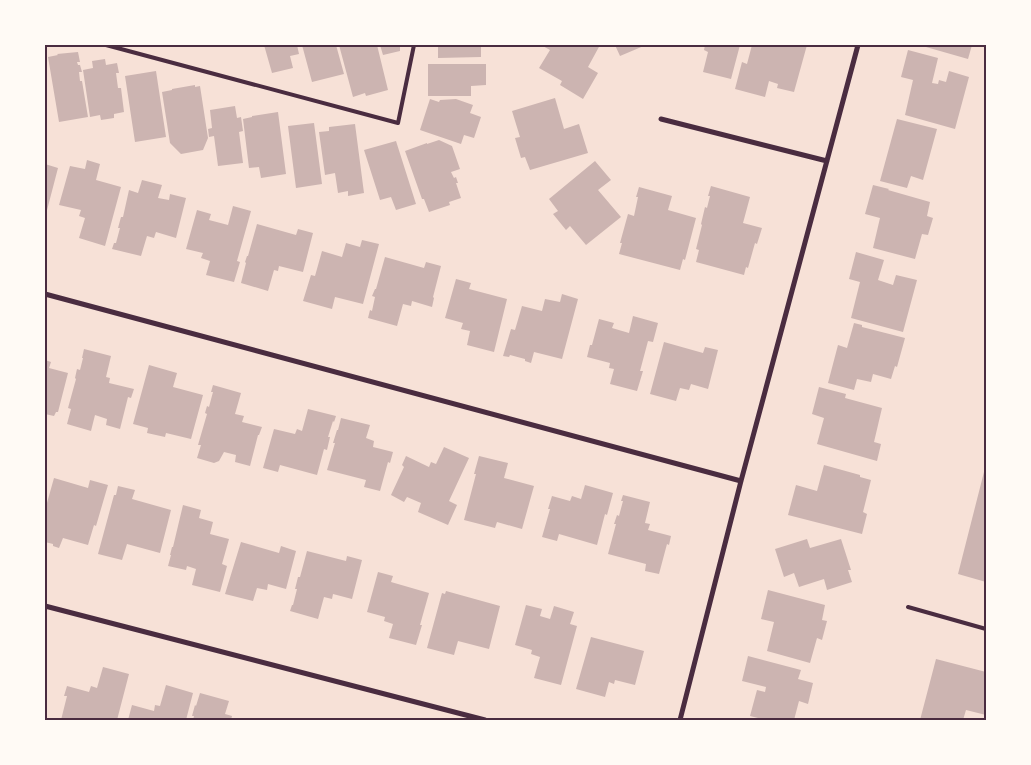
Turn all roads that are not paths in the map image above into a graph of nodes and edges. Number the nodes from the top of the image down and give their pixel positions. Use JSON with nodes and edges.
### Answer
{"nodes":[{"id":1,"x":106,"y":45,"type":"edge"},
{"id":2,"x":414,"y":45,"type":"edge"},
{"id":3,"x":858,"y":45,"type":"edge"},
{"id":4,"x":661,"y":119,"type":"dead end"},
{"id":5,"x":827,"y":161,"type":"junction"},
{"id":6,"x":45,"y":294,"type":"edge"},
{"id":7,"x":741,"y":481,"type":"junction"},
{"id":8,"x":45,"y":607,"type":"edge"},
{"id":9,"x":908,"y":607,"type":"dead end"},
{"id":10,"x":986,"y":629,"type":"edge"},
{"id":11,"x":485,"y":720,"type":"edge"},
{"id":12,"x":680,"y":720,"type":"edge"}],
"edges":[{"from":1,"to":2,"type":"lane"},
{"from":3,"to":5,"type":"street"},
{"from":4,"to":5,"type":"street"},
{"from":5,"to":7,"type":"street"},
{"from":6,"to":7,"type":"street"},
{"from":7,"to":12,"type":"street"},
{"from":8,"to":11,"type":"street"},
{"from":9,"to":10,"type":"lane"}]}
